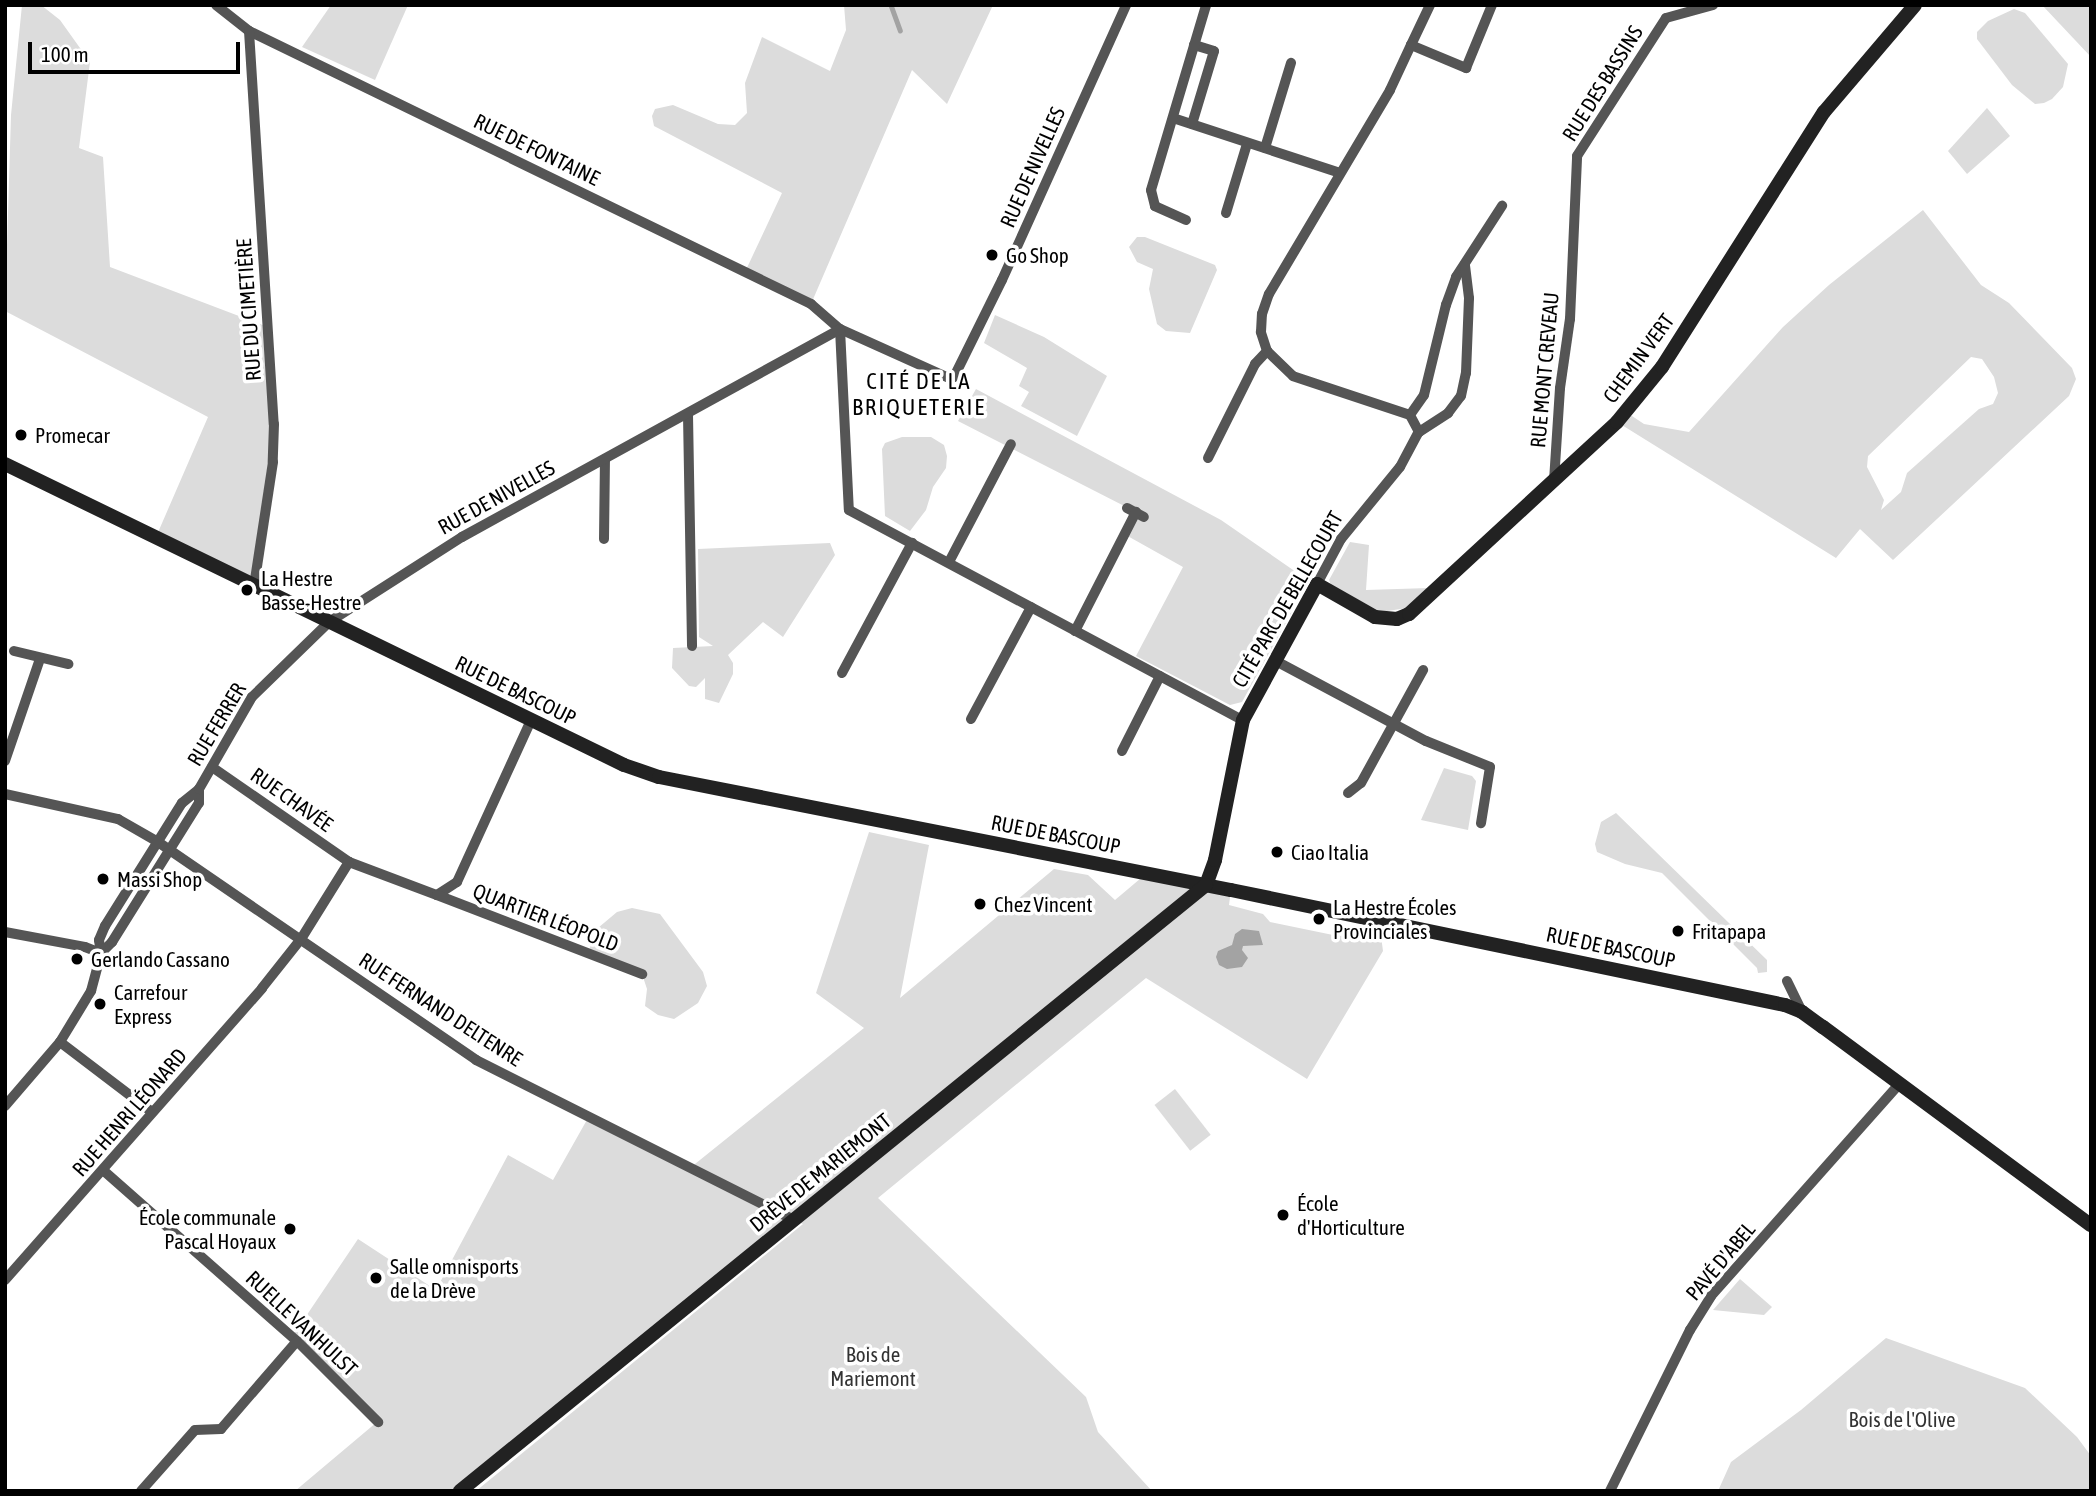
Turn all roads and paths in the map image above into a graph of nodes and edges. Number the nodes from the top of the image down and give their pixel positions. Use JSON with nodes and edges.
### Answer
{"nodes":[{"id":1,"x":216,"y":5,"type":"edge"},
{"id":2,"x":1126,"y":5,"type":"edge"},
{"id":3,"x":1206,"y":5,"type":"edge"},
{"id":4,"x":1430,"y":5,"type":"edge"},
{"id":5,"x":1492,"y":5,"type":"edge"},
{"id":6,"x":1713,"y":5,"type":"edge"},
{"id":7,"x":1915,"y":5,"type":"edge"},
{"id":8,"x":249,"y":31,"type":"junction"},
{"id":9,"x":1194,"y":45,"type":"junction"},
{"id":10,"x":1411,"y":45,"type":"junction"},
{"id":11,"x":1291,"y":63,"type":"dead end"},
{"id":12,"x":1173,"y":118,"type":"junction"},
{"id":13,"x":1192,"y":124,"type":"junction"},
{"id":14,"x":1247,"y":144,"type":"junction"},
{"id":15,"x":1265,"y":148,"type":"junction"},
{"id":16,"x":1340,"y":173,"type":"junction"},
{"id":17,"x":1502,"y":206,"type":"dead end"},
{"id":18,"x":1226,"y":213,"type":"dead end"},
{"id":19,"x":1186,"y":220,"type":"dead end"},
{"id":20,"x":1573,"y":261,"type":"joint"},
{"id":21,"x":1465,"y":264,"type":"junction"},
{"id":22,"x":840,"y":329,"type":"junction"},
{"id":23,"x":1267,"y":351,"type":"junction"},
{"id":24,"x":688,"y":415,"type":"junction"},
{"id":25,"x":1410,"y":415,"type":"junction"},
{"id":26,"x":1419,"y":432,"type":"junction"},
{"id":27,"x":1011,"y":443,"type":"dead end"},
{"id":28,"x":1208,"y":458,"type":"dead end"},
{"id":29,"x":605,"y":459,"type":"junction"},
{"id":30,"x":5,"y":464,"type":"edge"},
{"id":31,"x":1555,"y":481,"type":"junction"},
{"id":32,"x":1136,"y":512,"type":"dead end"},
{"id":33,"x":604,"y":539,"type":"dead end"},
{"id":34,"x":912,"y":543,"type":"junction"},
{"id":35,"x":949,"y":562,"type":"junction"},
{"id":36,"x":1317,"y":584,"type":"junction"},
{"id":37,"x":254,"y":586,"type":"junction"},
{"id":38,"x":1031,"y":607,"type":"junction"},
{"id":39,"x":328,"y":622,"type":"junction"},
{"id":40,"x":1075,"y":631,"type":"junction"},
{"id":41,"x":692,"y":646,"type":"dead end"},
{"id":42,"x":14,"y":651,"type":"dead end"},
{"id":43,"x":40,"y":659,"type":"junction"},
{"id":44,"x":1274,"y":660,"type":"junction"},
{"id":45,"x":68,"y":664,"type":"dead end"},
{"id":46,"x":1423,"y":670,"type":"dead end"},
{"id":47,"x":842,"y":673,"type":"dead end"},
{"id":48,"x":1160,"y":676,"type":"junction"},
{"id":49,"x":971,"y":719,"type":"dead end"},
{"id":50,"x":531,"y":720,"type":"junction"},
{"id":51,"x":1243,"y":720,"type":"junction"},
{"id":52,"x":1393,"y":722,"type":"junction"},
{"id":53,"x":1122,"y":751,"type":"dead end"},
{"id":54,"x":5,"y":761,"type":"edge"},
{"id":55,"x":212,"y":767,"type":"junction"},
{"id":56,"x":199,"y":789,"type":"junction"},
{"id":57,"x":1348,"y":793,"type":"dead end"},
{"id":58,"x":5,"y":794,"type":"edge"},
{"id":59,"x":1481,"y":823,"type":"dead end"},
{"id":60,"x":158,"y":842,"type":"junction"},
{"id":61,"x":170,"y":850,"type":"junction"},
{"id":62,"x":349,"y":862,"type":"junction"},
{"id":63,"x":1206,"y":885,"type":"junction"},
{"id":64,"x":437,"y":895,"type":"junction"},
{"id":65,"x":5,"y":932,"type":"edge"},
{"id":66,"x":301,"y":939,"type":"junction"},
{"id":67,"x":101,"y":953,"type":"junction"},
{"id":68,"x":642,"y":974,"type":"dead end"},
{"id":69,"x":1787,"y":981,"type":"dead end"},
{"id":70,"x":1802,"y":1012,"type":"junction"},
{"id":71,"x":60,"y":1042,"type":"junction"},
{"id":72,"x":1900,"y":1083,"type":"junction"},
{"id":73,"x":5,"y":1106,"type":"edge"},
{"id":74,"x":152,"y":1112,"type":"junction"},
{"id":75,"x":104,"y":1171,"type":"junction"},
{"id":76,"x":794,"y":1220,"type":"junction"},
{"id":77,"x":2091,"y":1225,"type":"edge"},
{"id":78,"x":5,"y":1280,"type":"edge"},
{"id":79,"x":297,"y":1341,"type":"junction"},
{"id":80,"x":377,"y":1422,"type":"dead end"},
{"id":81,"x":141,"y":1491,"type":"edge"},
{"id":82,"x":460,"y":1491,"type":"edge"},
{"id":83,"x":1610,"y":1491,"type":"edge"}],
"edges":[{"from":1,"to":8,"type":"street","name":"RUE DE FONTAINE"},
{"from":2,"to":22,"type":"street","name":"RUE DE NIVELLES"},
{"from":3,"to":9,"type":"street"},
{"from":4,"to":10,"type":"street"},
{"from":5,"to":10,"type":"street"},
{"from":6,"to":20,"type":"street","name":"RUE DES BASSINS"},
{"from":7,"to":31,"type":"main road","name":"CHEMIN VERT"},
{"from":8,"to":22,"type":"street","name":"RUE DE FONTAINE"},
{"from":8,"to":37,"type":"street","name":"RUE DU CIMETIÈRE"},
{"from":9,"to":12,"type":"street"},
{"from":9,"to":13,"type":"street"},
{"from":10,"to":16,"type":"street"},
{"from":11,"to":15,"type":"street"},
{"from":12,"to":13,"type":"street"},
{"from":12,"to":19,"type":"street"},
{"from":13,"to":14,"type":"street"},
{"from":14,"to":15,"type":"street"},
{"from":14,"to":18,"type":"street"},
{"from":15,"to":16,"type":"street"},
{"from":16,"to":23,"type":"street"},
{"from":17,"to":21,"type":"street"},
{"from":20,"to":31,"type":"street","name":"RUE MONT CREVEAU"},
{"from":21,"to":25,"type":"street"},
{"from":21,"to":26,"type":"street","name":"CITÉ PARC DE BELLECOURT"},
{"from":22,"to":24,"type":"street","name":"RUE DE NIVELLES"},
{"from":22,"to":34,"type":"street","name":"CITÉ PARC DE BELLECOURT"},
{"from":23,"to":25,"type":"street"},
{"from":23,"to":28,"type":"street"},
{"from":24,"to":29,"type":"street","name":"RUE DE NIVELLES"},
{"from":24,"to":41,"type":"street"},
{"from":25,"to":26,"type":"street"},
{"from":26,"to":36,"type":"street","name":"CITÉ PARC DE BELLECOURT"},
{"from":27,"to":35,"type":"street"},
{"from":29,"to":33,"type":"street"},
{"from":29,"to":39,"type":"street","name":"RUE DE NIVELLES"},
{"from":30,"to":37,"type":"main road","name":"RUE DE BASCOUP"},
{"from":31,"to":36,"type":"main road","name":"CHEMIN VERT"},
{"from":32,"to":40,"type":"street"},
{"from":34,"to":35,"type":"street","name":"CITÉ PARC DE BELLECOURT"},
{"from":34,"to":47,"type":"street"},
{"from":35,"to":38,"type":"street","name":"CITÉ PARC DE BELLECOURT"},
{"from":36,"to":44,"type":"main road","name":"CITÉ PARC DE BELLECOURT"},
{"from":37,"to":39,"type":"main road","name":"RUE DE BASCOUP"},
{"from":38,"to":40,"type":"street","name":"CITÉ PARC DE BELLECOURT"},
{"from":38,"to":49,"type":"street"},
{"from":39,"to":50,"type":"main road","name":"RUE DE BASCOUP"},
{"from":39,"to":55,"type":"street","name":"RUE FERRER"},
{"from":40,"to":48,"type":"street","name":"CITÉ PARC DE BELLECOURT"},
{"from":42,"to":43,"type":"street"},
{"from":43,"to":45,"type":"street"},
{"from":43,"to":54,"type":"street"},
{"from":44,"to":51,"type":"main road","name":"CITÉ PARC DE BELLECOURT"},
{"from":44,"to":52,"type":"street"},
{"from":46,"to":52,"type":"street"},
{"from":48,"to":51,"type":"street","name":"CITÉ PARC DE BELLECOURT"},
{"from":48,"to":53,"type":"street"},
{"from":50,"to":63,"type":"main road","name":"RUE DE BASCOUP"},
{"from":50,"to":64,"type":"street","name":"QUARTIER LÉOPOLD"},
{"from":51,"to":63,"type":"main road","name":"CITÉ PARC DE BELLECOURT"},
{"from":52,"to":57,"type":"street"},
{"from":52,"to":59,"type":"street"},
{"from":55,"to":56,"type":"street","name":"RUE FERRER"},
{"from":55,"to":62,"type":"street","name":"RUE CHAVÉE"},
{"from":56,"to":60,"type":"street","name":"RUE FERRER"},
{"from":56,"to":61,"type":"street","name":"RUE FERRER"},
{"from":58,"to":60,"type":"street","name":"RUE FERNAND DELTENRE"},
{"from":60,"to":61,"type":"street","name":"RUE FERNAND DELTENRE"},
{"from":60,"to":67,"type":"street","name":"RUE FERRER"},
{"from":61,"to":66,"type":"street","name":"RUE FERNAND DELTENRE"},
{"from":61,"to":67,"type":"street","name":"RUE FERRER"},
{"from":62,"to":64,"type":"street","name":"QUARTIER LÉOPOLD"},
{"from":62,"to":66,"type":"street","name":"RUE HENRI LÉONARD"},
{"from":63,"to":70,"type":"main road","name":"RUE DE BASCOUP"},
{"from":63,"to":76,"type":"main road","name":"DRÈVE DE MARIEMONT"},
{"from":64,"to":68,"type":"street","name":"QUARTIER LÉOPOLD"},
{"from":65,"to":67,"type":"street"},
{"from":66,"to":74,"type":"street","name":"RUE HENRI LÉONARD"},
{"from":66,"to":76,"type":"street","name":"RUE FERNAND DELTENRE"},
{"from":67,"to":71,"type":"street","name":"RUE FERRER"},
{"from":69,"to":70,"type":"street"},
{"from":70,"to":72,"type":"main road","name":"RUE DE BASCOUP"},
{"from":71,"to":73,"type":"street","name":"RUE FERRER"},
{"from":71,"to":74,"type":"street"},
{"from":72,"to":77,"type":"main road","name":"RUE DE BASCOUP"},
{"from":72,"to":83,"type":"street","name":"PAVÉ D'ABEL"},
{"from":74,"to":75,"type":"street","name":"RUE HENRI LÉONARD"},
{"from":75,"to":78,"type":"street","name":"RUE HENRI LÉONARD"},
{"from":75,"to":79,"type":"street","name":"RUELLE VANHULST"},
{"from":76,"to":82,"type":"main road","name":"DRÈVE DE MARIEMONT"},
{"from":79,"to":80,"type":"street","name":"RUELLE VANHULST"},
{"from":79,"to":81,"type":"street"}]}
